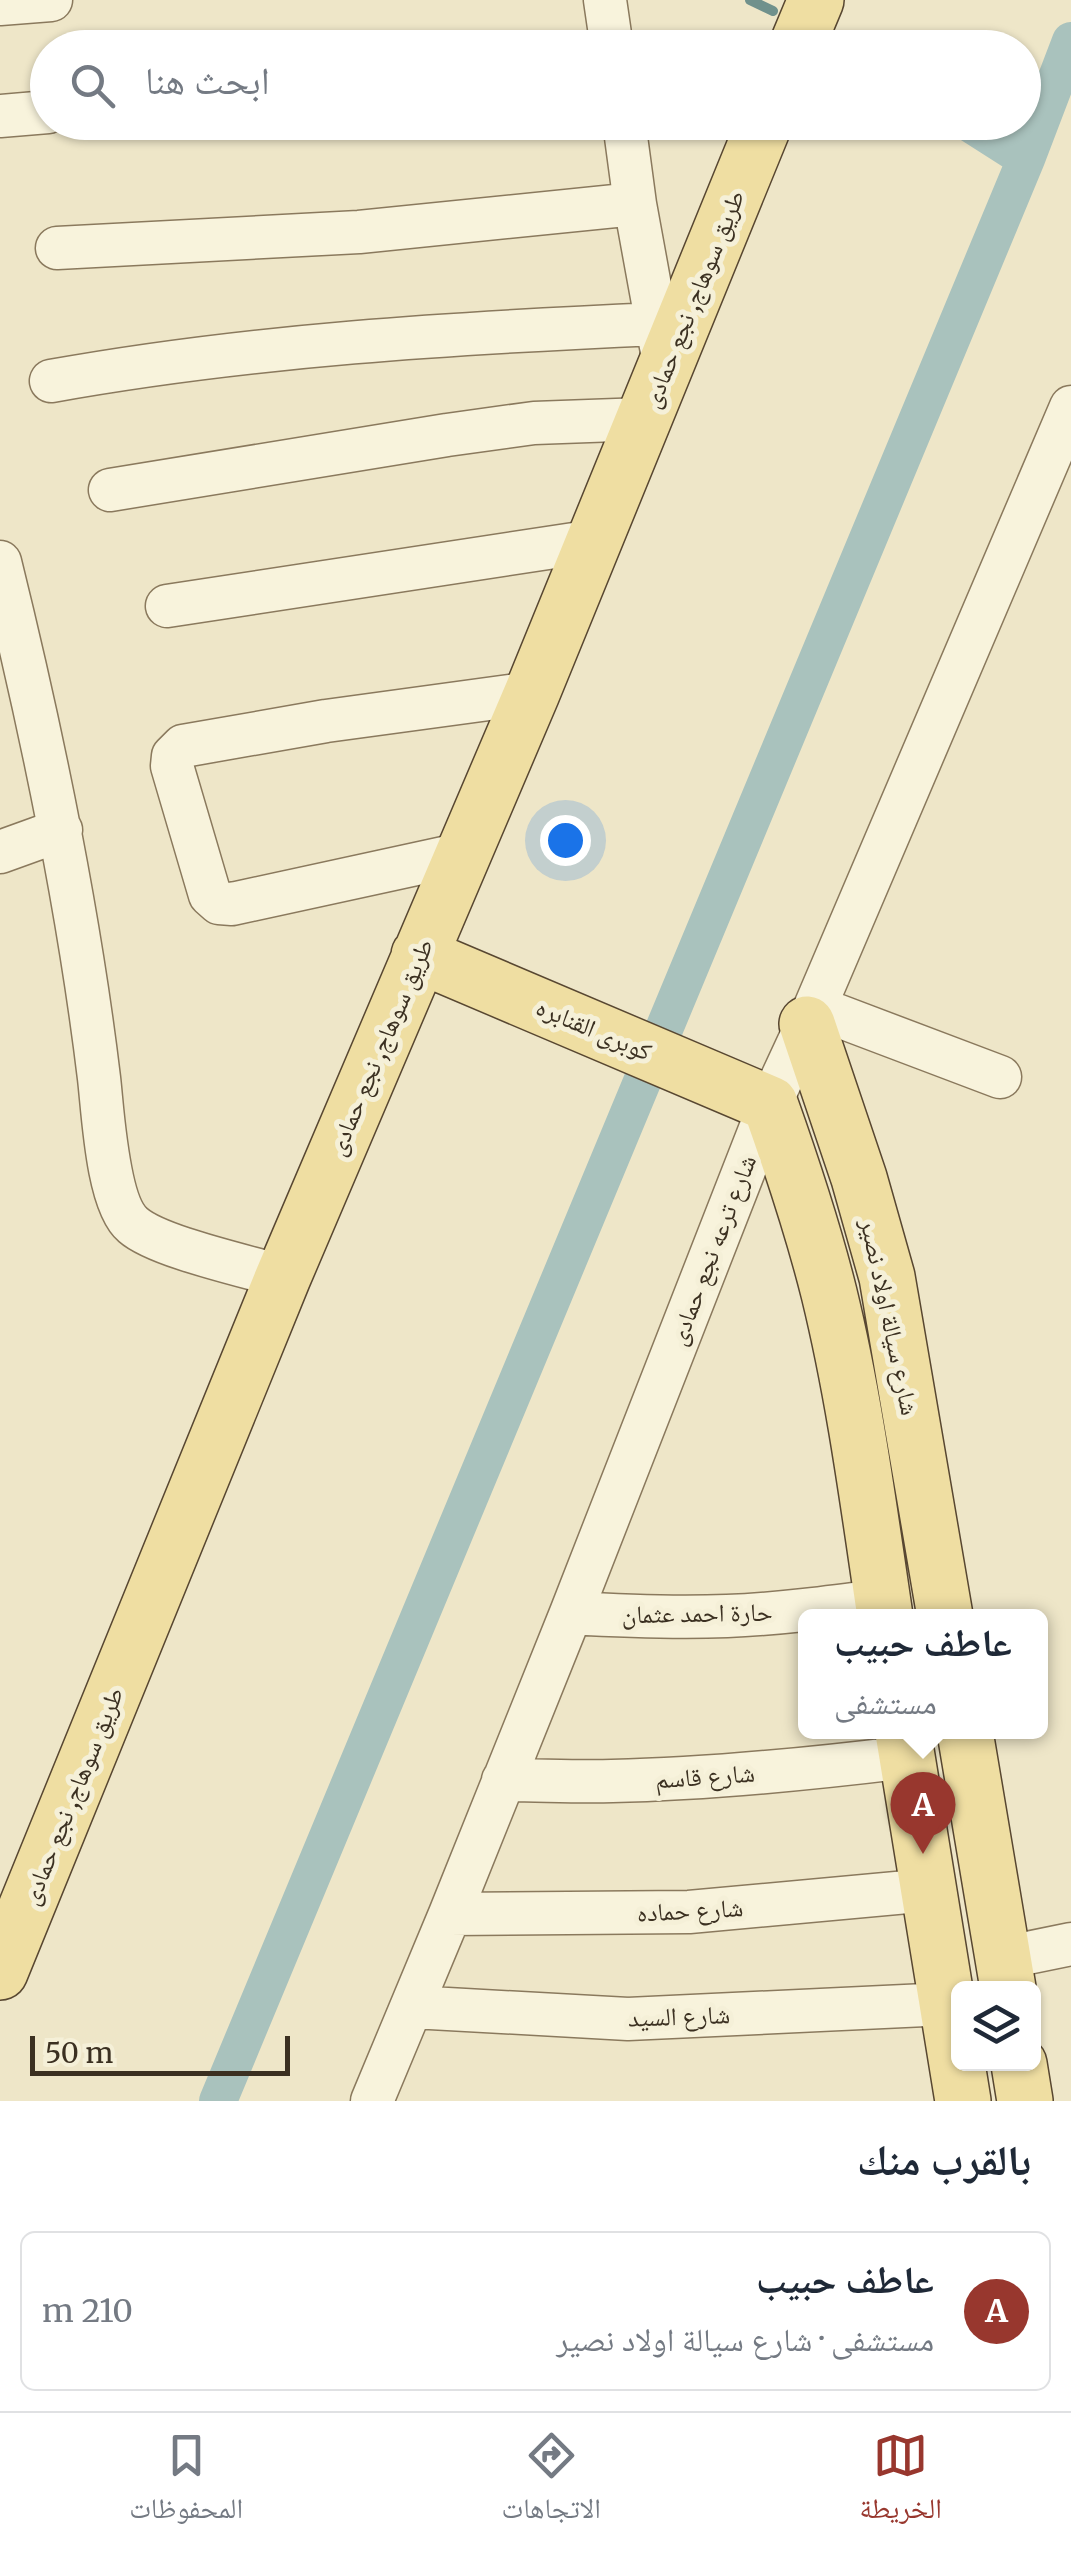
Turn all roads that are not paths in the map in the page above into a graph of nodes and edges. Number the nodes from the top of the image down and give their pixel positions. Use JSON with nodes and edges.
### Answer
{"nodes":[{"id":1,"x":51,"y":0,"type":"edge"},
{"id":2,"x":605,"y":0,"type":"edge"},
{"id":3,"x":816,"y":0,"type":"edge"},
{"id":4,"x":0,"y":4,"type":"edge"},
{"id":5,"x":609,"y":30,"type":"edge"},
{"id":6,"x":804,"y":30,"type":"edge"},
{"id":7,"x":30,"y":114,"type":"edge"},
{"id":8,"x":0,"y":116,"type":"edge"},
{"id":9,"x":626,"y":140,"type":"edge"},
{"id":10,"x":758,"y":140,"type":"edge"},
{"id":11,"x":635,"y":204,"type":"junction"},
{"id":12,"x":58,"y":248,"type":"dead end"},
{"id":13,"x":662,"y":346,"type":"junction"},
{"id":14,"x":51,"y":380,"type":"dead end"},
{"id":15,"x":1071,"y":407,"type":"edge"},
{"id":16,"x":644,"y":419,"type":"junction"},
{"id":17,"x":1063,"y":449,"type":"edge"},
{"id":18,"x":110,"y":490,"type":"dead end"},
{"id":19,"x":594,"y":541,"type":"junction"},
{"id":20,"x":0,"y":562,"type":"edge"},
{"id":21,"x":167,"y":606,"type":"dead end"},
{"id":22,"x":532,"y":692,"type":"junction"},
{"id":23,"x":61,"y":830,"type":"junction"},
{"id":24,"x":0,"y":852,"type":"edge"},
{"id":25,"x":462,"y":854,"type":"junction"},
{"id":26,"x":419,"y":955,"type":"junction"},
{"id":27,"x":811,"y":1016,"type":"junction"},
{"id":28,"x":1000,"y":1077,"type":"dead end"},
{"id":29,"x":770,"y":1104,"type":"junction"},
{"id":30,"x":284,"y":1276,"type":"junction"},
{"id":31,"x":884,"y":1608,"type":"edge"},
{"id":32,"x":857,"y":1609,"type":"edge"},
{"id":33,"x":944,"y":1609,"type":"edge"},
{"id":34,"x":798,"y":1611,"type":"edge"},
{"id":35,"x":570,"y":1613,"type":"junction"},
{"id":36,"x":965,"y":1739,"type":"edge"},
{"id":37,"x":905,"y":1744,"type":"edge"},
{"id":38,"x":504,"y":1780,"type":"junction"},
{"id":39,"x":928,"y":1890,"type":"junction"},
{"id":40,"x":450,"y":1914,"type":"junction"},
{"id":41,"x":1071,"y":1944,"type":"edge"},
{"id":42,"x":0,"y":1972,"type":"edge"},
{"id":43,"x":1006,"y":1974,"type":"edge"},
{"id":44,"x":947,"y":2004,"type":"junction"},
{"id":45,"x":412,"y":2007,"type":"junction"},
{"id":46,"x":1020,"y":2071,"type":"edge"},
{"id":47,"x":372,"y":2101,"type":"edge"},
{"id":48,"x":963,"y":2101,"type":"edge"},
{"id":49,"x":1025,"y":2101,"type":"edge"}],
"edges":[{"from":1,"to":4,"type":"street"},
{"from":2,"to":5,"type":"street"},
{"from":3,"to":6,"type":"main road"},
{"from":7,"to":8,"type":"street"},
{"from":9,"to":11,"type":"street"},
{"from":10,"to":13,"type":"main road","name":"طريق سوهاج, نجع حمادى"},
{"from":11,"to":12,"type":"street"},
{"from":11,"to":13,"type":"street"},
{"from":13,"to":14,"type":"street"},
{"from":13,"to":16,"type":"main road","name":"طريق سوهاج, نجع حمادى"},
{"from":15,"to":17,"type":"street","name":"شارع ترعه نجع حمادى"},
{"from":16,"to":18,"type":"street"},
{"from":16,"to":19,"type":"main road","name":"طريق سوهاج, نجع حمادى"},
{"from":17,"to":27,"type":"street","name":"شارع ترعه نجع حمادى"},
{"from":19,"to":21,"type":"street"},
{"from":19,"to":22,"type":"main road","name":"طريق سوهاج, نجع حمادى"},
{"from":20,"to":23,"type":"street"},
{"from":22,"to":25,"type":"main road","name":"طريق سوهاج, نجع حمادى"},
{"from":22,"to":25,"type":"street"},
{"from":23,"to":24,"type":"street"},
{"from":23,"to":30,"type":"street"},
{"from":25,"to":26,"type":"main road","name":"طريق سوهاج, نجع حمادى"},
{"from":26,"to":29,"type":"main road","name":"كوبرى القنابره"},
{"from":26,"to":30,"type":"main road","name":"طريق سوهاج, نجع حمادى"},
{"from":27,"to":28,"type":"street"},
{"from":27,"to":29,"type":"street","name":"شارع ترعه نجع حمادى"},
{"from":27,"to":33,"type":"main road","name":"شارع سيالة اولاد نصير"},
{"from":29,"to":31,"type":"main road"},
{"from":29,"to":35,"type":"street","name":"شارع ترعه نجع حمادى"},
{"from":30,"to":42,"type":"main road","name":"طريق سوهاج, نجع حمادى"},
{"from":31,"to":32,"type":"street","name":"حارة احمد عثمان"},
{"from":34,"to":35,"type":"street","name":"حارة احمد عثمان"},
{"from":35,"to":38,"type":"street","name":"شارع ترعه نجع حمادى"},
{"from":36,"to":43,"type":"main road"},
{"from":37,"to":38,"type":"street","name":"شارع قاسم"},
{"from":37,"to":39,"type":"main road"},
{"from":38,"to":40,"type":"street","name":"شارع ترعه نجع حمادى"},
{"from":39,"to":40,"type":"street","name":"شارع حماده"},
{"from":39,"to":44,"type":"main road"},
{"from":40,"to":45,"type":"street","name":"شارع ترعه نجع حمادى"},
{"from":41,"to":43,"type":"street"},
{"from":44,"to":45,"type":"street","name":"شارع السيد"},
{"from":44,"to":48,"type":"main road"},
{"from":45,"to":47,"type":"street","name":"شارع ترعه نجع حمادى"},
{"from":46,"to":49,"type":"main road"}]}
